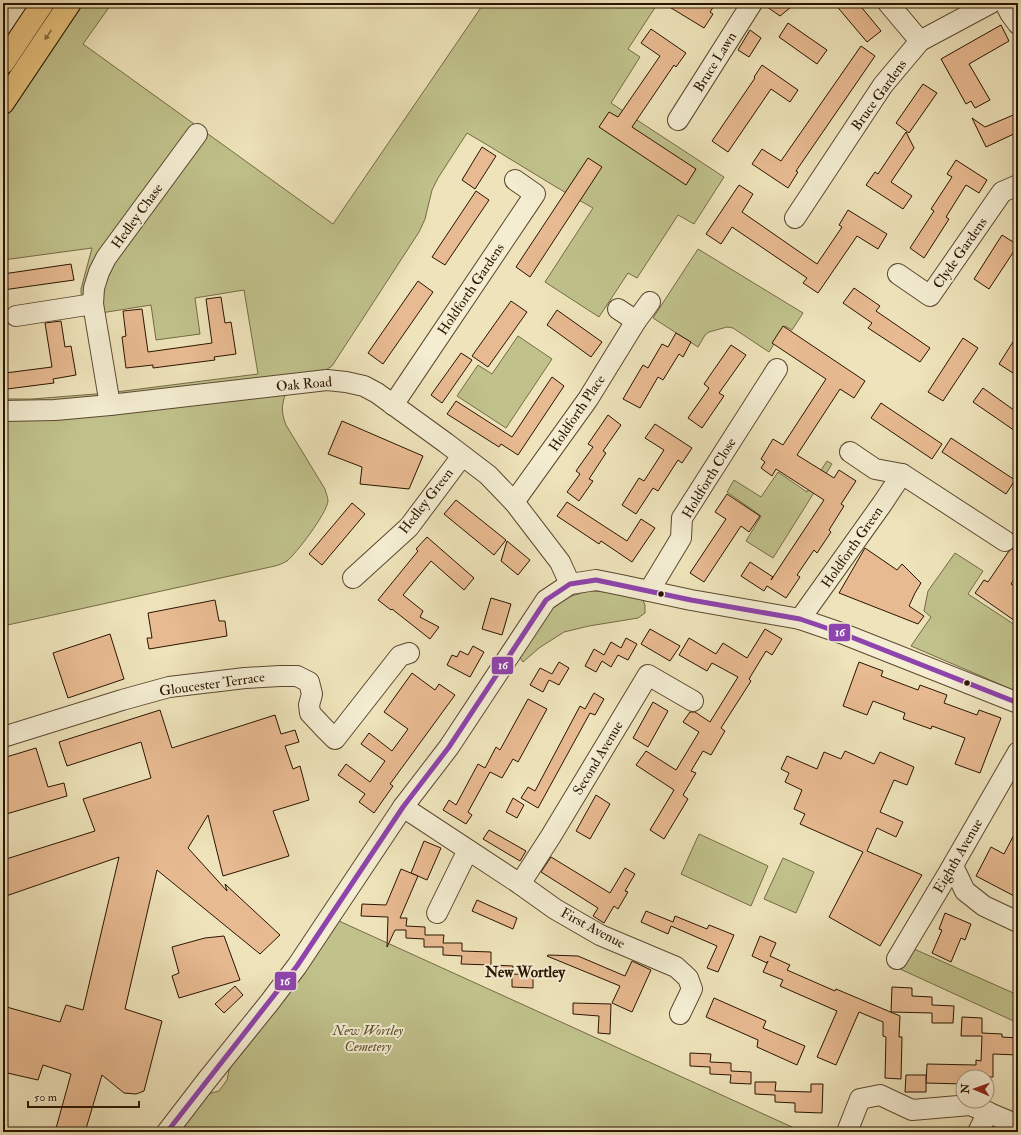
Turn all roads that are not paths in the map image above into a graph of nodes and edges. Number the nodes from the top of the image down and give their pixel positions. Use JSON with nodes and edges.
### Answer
{"nodes":[{"id":1,"x":43,"y":3,"type":"edge"},
{"id":2,"x":70,"y":3,"type":"edge"},
{"id":3,"x":752,"y":3,"type":"edge"},
{"id":4,"x":888,"y":3,"type":"edge"},
{"id":5,"x":991,"y":3,"type":"edge"},
{"id":6,"x":1005,"y":3,"type":"edge"},
{"id":7,"x":1018,"y":24,"type":"edge"},
{"id":8,"x":920,"y":40,"type":"junction"},
{"id":9,"x":3,"y":63,"type":"edge"},
{"id":10,"x":3,"y":103,"type":"edge"},
{"id":11,"x":678,"y":120,"type":"dead end"},
{"id":12,"x":197,"y":134,"type":"dead end"},
{"id":13,"x":515,"y":180,"type":"dead end"},
{"id":14,"x":1018,"y":185,"type":"edge"},
{"id":15,"x":795,"y":218,"type":"dead end"},
{"id":16,"x":898,"y":274,"type":"dead end"},
{"id":17,"x":650,"y":302,"type":"dead end"},
{"id":18,"x":93,"y":304,"type":"junction"},
{"id":19,"x":618,"y":309,"type":"dead end"},
{"id":20,"x":16,"y":316,"type":"dead end"},
{"id":21,"x":636,"y":321,"type":"junction"},
{"id":22,"x":777,"y":369,"type":"dead end"},
{"id":23,"x":110,"y":405,"type":"junction"},
{"id":24,"x":392,"y":405,"type":"junction"},
{"id":25,"x":3,"y":411,"type":"edge"},
{"id":26,"x":850,"y":452,"type":"dead end"},
{"id":27,"x":462,"y":456,"type":"junction"},
{"id":28,"x":902,"y":474,"type":"junction"},
{"id":29,"x":514,"y":502,"type":"junction"},
{"id":30,"x":1005,"y":541,"type":"dead end"},
{"id":31,"x":353,"y":578,"type":"dead end"},
{"id":32,"x":570,"y":584,"type":"junction"},
{"id":33,"x":649,"y":591,"type":"junction"},
{"id":34,"x":800,"y":619,"type":"junction"},
{"id":35,"x":409,"y":653,"type":"dead end"},
{"id":36,"x":693,"y":701,"type":"dead end"},
{"id":37,"x":1018,"y":703,"type":"edge"},
{"id":38,"x":3,"y":737,"type":"edge"},
{"id":39,"x":1018,"y":752,"type":"edge"},
{"id":40,"x":403,"y":807,"type":"junction"},
{"id":41,"x":468,"y":850,"type":"junction"},
{"id":42,"x":953,"y":866,"type":"junction"},
{"id":43,"x":520,"y":884,"type":"junction"},
{"id":44,"x":437,"y":913,"type":"dead end"},
{"id":45,"x":1018,"y":922,"type":"edge"},
{"id":46,"x":897,"y":959,"type":"dead end"},
{"id":47,"x":680,"y":1014,"type":"dead end"},
{"id":48,"x":988,"y":1112,"type":"junction"},
{"id":49,"x":1018,"y":1125,"type":"edge"},
{"id":50,"x":167,"y":1132,"type":"edge"},
{"id":51,"x":847,"y":1132,"type":"edge"},
{"id":52,"x":978,"y":1132,"type":"edge"}],
"edges":[{"from":1,"to":9,"type":"main road"},
{"from":2,"to":10,"type":"main road","one_way":true},
{"from":3,"to":11,"type":"street","name":"Bruce Lawn"},
{"from":4,"to":8,"type":"street"},
{"from":5,"to":8,"type":"street","name":"Bruce Gardens"},
{"from":6,"to":7,"type":"street"},
{"from":8,"to":15,"type":"street","name":"Bruce Gardens"},
{"from":12,"to":18,"type":"street","name":"Hedley Chase"},
{"from":13,"to":24,"type":"street","name":"Holdforth Gardens"},
{"from":14,"to":16,"type":"street","name":"Clyde Gardens"},
{"from":17,"to":21,"type":"street","name":"Holdforth Place"},
{"from":18,"to":20,"type":"street"},
{"from":18,"to":23,"type":"street","name":"Hedley Chase"},
{"from":19,"to":21,"type":"street"},
{"from":21,"to":29,"type":"street","name":"Holdforth Place"},
{"from":22,"to":33,"type":"street","name":"Holdforth Close"},
{"from":23,"to":24,"type":"street","name":"Oak Road"},
{"from":23,"to":25,"type":"street","name":"Oak Road"},
{"from":24,"to":27,"type":"street","name":"Oak Road"},
{"from":26,"to":28,"type":"street"},
{"from":27,"to":29,"type":"street","name":"Oak Road"},
{"from":27,"to":31,"type":"street","name":"Hedley Green"},
{"from":28,"to":30,"type":"street"},
{"from":28,"to":34,"type":"street","name":"Holdforth Green"},
{"from":29,"to":32,"type":"street","name":"Oak Road"},
{"from":32,"to":33,"type":"street"},
{"from":32,"to":40,"type":"street"},
{"from":33,"to":34,"type":"street"},
{"from":34,"to":37,"type":"street"},
{"from":35,"to":38,"type":"street","name":"Gloucester Terrace"},
{"from":36,"to":43,"type":"street","name":"Second Avenue"},
{"from":39,"to":42,"type":"street","name":"Eighth Avenue"},
{"from":40,"to":41,"type":"street","name":"First Avenue"},
{"from":40,"to":50,"type":"street"},
{"from":41,"to":43,"type":"street","name":"First Avenue"},
{"from":41,"to":44,"type":"street"},
{"from":42,"to":45,"type":"street"},
{"from":42,"to":46,"type":"street","name":"Eighth Avenue"},
{"from":43,"to":47,"type":"street","name":"First Avenue"},
{"from":48,"to":49,"type":"street"},
{"from":48,"to":51,"type":"street"},
{"from":48,"to":52,"type":"street"}]}
